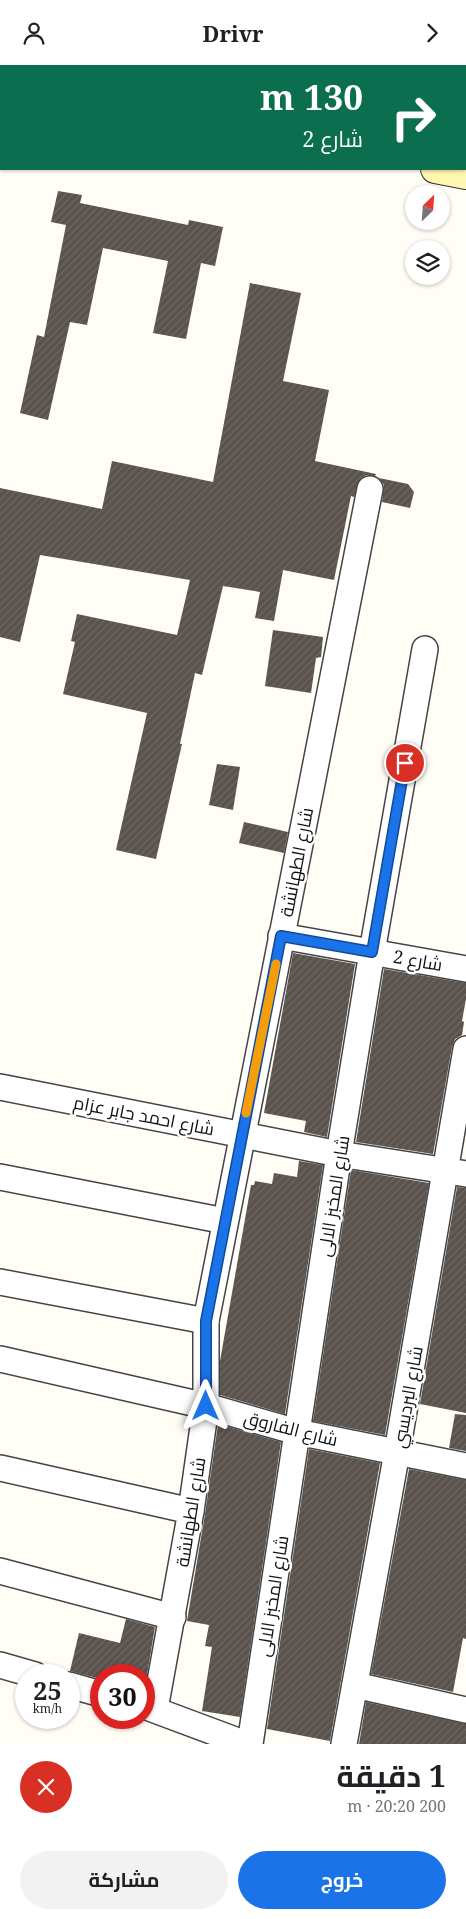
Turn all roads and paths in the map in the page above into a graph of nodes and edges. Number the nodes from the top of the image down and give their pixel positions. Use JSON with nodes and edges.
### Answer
{"nodes":[{"id":1,"x":440,"y":170,"type":"edge"},
{"id":2,"x":466,"y":175,"type":"edge"},
{"id":3,"x":370,"y":489,"type":"dead end"},
{"id":4,"x":425,"y":649,"type":"dead end"},
{"id":5,"x":281,"y":936,"type":"junction"},
{"id":6,"x":372,"y":952,"type":"junction"},
{"id":7,"x":466,"y":969,"type":"edge"},
{"id":8,"x":466,"y":1049,"type":"edge"},
{"id":9,"x":0,"y":1087,"type":"edge"},
{"id":10,"x":242,"y":1135,"type":"junction"},
{"id":11,"x":339,"y":1154,"type":"junction"},
{"id":12,"x":456,"y":1173,"type":"edge"},
{"id":13,"x":0,"y":1177,"type":"edge"},
{"id":14,"x":225,"y":1221,"type":"junction"},
{"id":15,"x":0,"y":1282,"type":"edge"},
{"id":16,"x":206,"y":1321,"type":"junction"},
{"id":17,"x":0,"y":1359,"type":"edge"},
{"id":18,"x":206,"y":1406,"type":"junction"},
{"id":19,"x":297,"y":1432,"type":"junction"},
{"id":20,"x":397,"y":1452,"type":"junction"},
{"id":21,"x":466,"y":1466,"type":"edge"},
{"id":22,"x":0,"y":1468,"type":"edge"},
{"id":23,"x":191,"y":1511,"type":"junction"},
{"id":24,"x":0,"y":1571,"type":"edge"},
{"id":25,"x":173,"y":1617,"type":"junction"},
{"id":26,"x":0,"y":1665,"type":"edge"},
{"id":27,"x":15,"y":1669,"type":"edge"},
{"id":28,"x":356,"y":1685,"type":"junction"},
{"id":29,"x":155,"y":1687,"type":"edge"},
{"id":30,"x":465,"y":1705,"type":"edge"},
{"id":31,"x":155,"y":1709,"type":"edge"},
{"id":32,"x":246,"y":1744,"type":"edge"},
{"id":33,"x":250,"y":1744,"type":"edge"},
{"id":34,"x":344,"y":1744,"type":"edge"}],
"edges":[{"from":1,"to":2,"type":"main road"},
{"from":3,"to":5,"type":"street","name":"شارع الطهانشة"},
{"from":4,"to":6,"type":"street","name":"شارع المخبز الالى"},
{"from":5,"to":6,"type":"street","name":"شارع 2"},
{"from":5,"to":10,"type":"street","name":"شارع الطهانشة"},
{"from":6,"to":7,"type":"street","name":"شارع 2"},
{"from":6,"to":11,"type":"street","name":"شارع المخبز الالى"},
{"from":8,"to":12,"type":"street","name":"شارع البرديسي"},
{"from":9,"to":10,"type":"street","name":"شارع احمد جابر عزام"},
{"from":10,"to":11,"type":"street","name":"شارع احمد جابر عزام"},
{"from":10,"to":14,"type":"street","name":"شارع الطهانشة"},
{"from":11,"to":12,"type":"street","name":"شارع احمد جابر عزام"},
{"from":11,"to":19,"type":"street","name":"شارع المخبز الالى"},
{"from":12,"to":20,"type":"street","name":"شارع البرديسي"},
{"from":13,"to":14,"type":"street"},
{"from":14,"to":16,"type":"street","name":"شارع الطهانشة"},
{"from":15,"to":16,"type":"street"},
{"from":16,"to":18,"type":"street","name":"شارع الطهانشة"},
{"from":17,"to":18,"type":"street","name":"شارع الفاروق"},
{"from":18,"to":19,"type":"street","name":"شارع الفاروق"},
{"from":18,"to":23,"type":"street","name":"شارع الطهانشة"},
{"from":19,"to":20,"type":"street","name":"شارع الفاروق"},
{"from":19,"to":33,"type":"street","name":"شارع المخبز الالى"},
{"from":20,"to":21,"type":"street","name":"شارع الفاروق"},
{"from":20,"to":28,"type":"street","name":"شارع البرديسي"},
{"from":22,"to":23,"type":"street"},
{"from":23,"to":25,"type":"street","name":"شارع الطهانشة"},
{"from":24,"to":25,"type":"street"},
{"from":25,"to":29,"type":"street","name":"شارع الطهانشة"},
{"from":26,"to":27,"type":"street"},
{"from":28,"to":30,"type":"street"},
{"from":28,"to":34,"type":"street","name":"شارع البرديسي"},
{"from":31,"to":32,"type":"street"}]}
